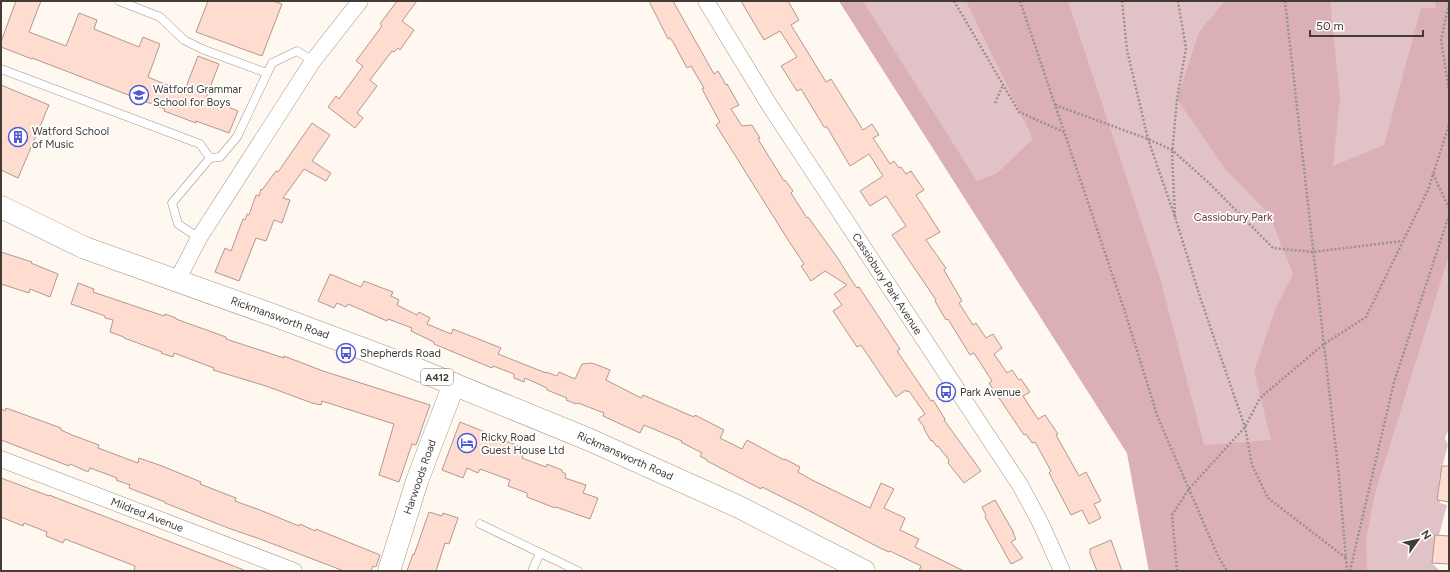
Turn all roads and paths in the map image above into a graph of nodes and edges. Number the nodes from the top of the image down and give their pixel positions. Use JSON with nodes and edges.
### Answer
{"nodes":[{"id":1,"x":119,"y":1,"type":"edge"},
{"id":2,"x":360,"y":1,"type":"edge"},
{"id":3,"x":706,"y":1,"type":"edge"},
{"id":4,"x":954,"y":1,"type":"edge"},
{"id":5,"x":1020,"y":1,"type":"edge"},
{"id":6,"x":1122,"y":1,"type":"edge"},
{"id":7,"x":1178,"y":1,"type":"edge"},
{"id":8,"x":1285,"y":1,"type":"edge"},
{"id":9,"x":1449,"y":4,"type":"edge"},
{"id":10,"x":313,"y":60,"type":"junction"},
{"id":11,"x":1,"y":69,"type":"edge"},
{"id":12,"x":267,"y":73,"type":"junction"},
{"id":13,"x":1003,"y":84,"type":"junction"},
{"id":14,"x":1449,"y":90,"type":"edge"},
{"id":15,"x":995,"y":103,"type":"dead end"},
{"id":16,"x":1055,"y":105,"type":"junction"},
{"id":17,"x":1449,"y":125,"type":"edge"},
{"id":18,"x":1064,"y":132,"type":"junction"},
{"id":19,"x":1148,"y":139,"type":"junction"},
{"id":20,"x":1172,"y":150,"type":"junction"},
{"id":21,"x":210,"y":158,"type":"junction"},
{"id":22,"x":1433,"y":174,"type":"junction"},
{"id":23,"x":1,"y":207,"type":"edge"},
{"id":24,"x":1449,"y":208,"type":"edge"},
{"id":25,"x":1449,"y":215,"type":"edge"},
{"id":26,"x":1176,"y":220,"type":"junction"},
{"id":27,"x":199,"y":238,"type":"junction"},
{"id":28,"x":1403,"y":241,"type":"junction"},
{"id":29,"x":1313,"y":252,"type":"junction"},
{"id":30,"x":179,"y":281,"type":"junction"},
{"id":31,"x":1324,"y":344,"type":"junction"},
{"id":32,"x":454,"y":384,"type":"junction"},
{"id":33,"x":1245,"y":427,"type":"junction"},
{"id":34,"x":1,"y":459,"type":"edge"},
{"id":35,"x":1189,"y":489,"type":"junction"},
{"id":36,"x":480,"y":524,"type":"dead end"},
{"id":37,"x":540,"y":553,"type":"junction"},
{"id":38,"x":1346,"y":558,"type":"junction"},
{"id":39,"x":294,"y":571,"type":"edge"},
{"id":40,"x":389,"y":571,"type":"edge"},
{"id":41,"x":532,"y":571,"type":"edge"},
{"id":42,"x":578,"y":571,"type":"edge"},
{"id":43,"x":864,"y":571,"type":"edge"},
{"id":44,"x":1062,"y":571,"type":"edge"},
{"id":45,"x":1176,"y":571,"type":"edge"},
{"id":46,"x":1227,"y":571,"type":"edge"},
{"id":47,"x":1349,"y":571,"type":"edge"}],
"edges":[{"from":1,"to":12,"type":"lane"},
{"from":2,"to":10,"type":"street"},
{"from":3,"to":44,"type":"street","name":"Cassiobury Park Avenue"},
{"from":4,"to":13,"type":"path"},
{"from":5,"to":16,"type":"path"},
{"from":6,"to":19,"type":"path"},
{"from":7,"to":20,"type":"path"},
{"from":8,"to":29,"type":"path"},
{"from":9,"to":14,"type":"path"},
{"from":10,"to":12,"type":"lane"},
{"from":10,"to":27,"type":"street"},
{"from":11,"to":21,"type":"lane"},
{"from":12,"to":21,"type":"lane"},
{"from":13,"to":15,"type":"path"},
{"from":13,"to":18,"type":"path"},
{"from":16,"to":18,"type":"path"},
{"from":16,"to":19,"type":"path"},
{"from":17,"to":22,"type":"path"},
{"from":18,"to":35,"type":"path"},
{"from":19,"to":20,"type":"path"},
{"from":19,"to":26,"type":"path"},
{"from":20,"to":26,"type":"path"},
{"from":20,"to":29,"type":"path"},
{"from":21,"to":27,"type":"lane"},
{"from":22,"to":24,"type":"path"},
{"from":22,"to":28,"type":"path"},
{"from":23,"to":30,"type":"main road","name":"Rickmansworth Road","number":"A412"},
{"from":25,"to":47,"type":"path"},
{"from":26,"to":33,"type":"path"},
{"from":27,"to":30,"type":"street"},
{"from":28,"to":29,"type":"path"},
{"from":28,"to":31,"type":"path"},
{"from":29,"to":31,"type":"path"},
{"from":30,"to":32,"type":"main road","name":"Rickmansworth Road","number":"A412"},
{"from":31,"to":33,"type":"path"},
{"from":31,"to":38,"type":"path"},
{"from":32,"to":40,"type":"main road","name":"Harwoods Road"},
{"from":32,"to":43,"type":"main road","name":"Rickmansworth Road","number":"A412"},
{"from":33,"to":35,"type":"path"},
{"from":33,"to":38,"type":"path"},
{"from":34,"to":39,"type":"street","name":"Mildred Avenue"},
{"from":35,"to":45,"type":"path"},
{"from":35,"to":46,"type":"path"},
{"from":36,"to":37,"type":"lane"},
{"from":37,"to":41,"type":"lane"},
{"from":37,"to":42,"type":"lane"},
{"from":38,"to":47,"type":"path"}]}
